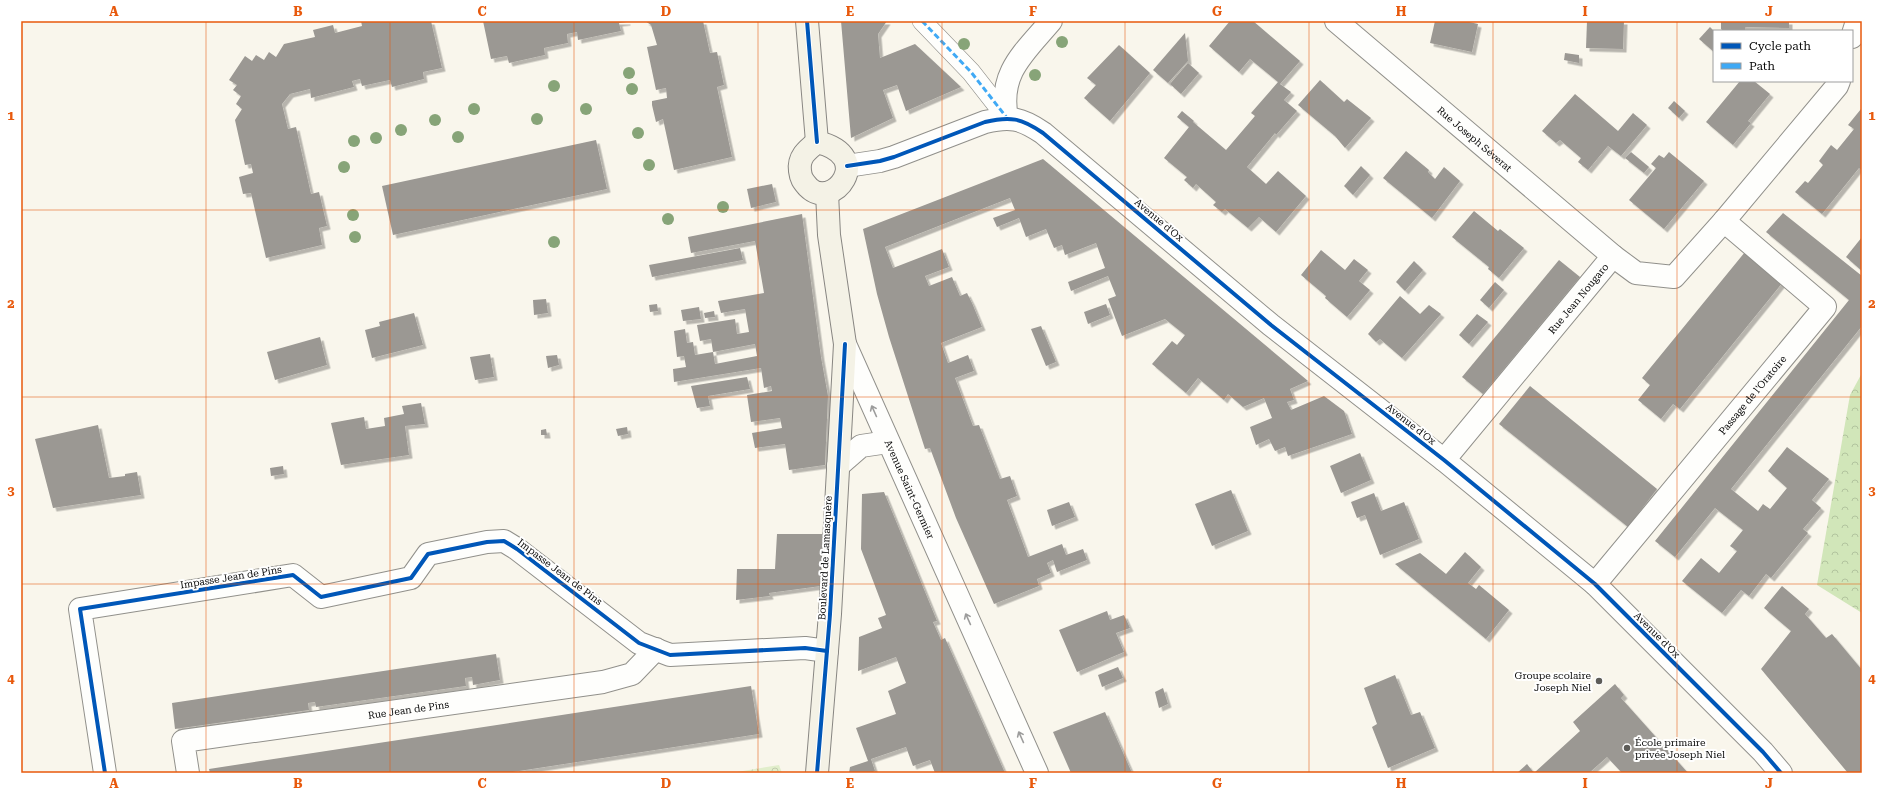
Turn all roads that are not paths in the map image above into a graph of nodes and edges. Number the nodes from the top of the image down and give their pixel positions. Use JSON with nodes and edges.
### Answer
{"nodes":[{"id":1,"x":807,"y":21,"type":"edge"},
{"id":2,"x":922,"y":21,"type":"edge"},
{"id":3,"x":1051,"y":21,"type":"edge"},
{"id":4,"x":1857,"y":21,"type":"edge"},
{"id":5,"x":1344,"y":24,"type":"edge"},
{"id":6,"x":1853,"y":34,"type":"edge"},
{"id":7,"x":1839,"y":82,"type":"edge"},
{"id":8,"x":1007,"y":118,"type":"junction"},
{"id":9,"x":817,"y":142,"type":"junction"},
{"id":10,"x":847,"y":166,"type":"junction"},
{"id":11,"x":827,"y":193,"type":"junction"},
{"id":12,"x":1724,"y":221,"type":"junction"},
{"id":13,"x":1613,"y":256,"type":"junction"},
{"id":14,"x":845,"y":344,"type":"junction"},
{"id":15,"x":888,"y":442,"type":"junction"},
{"id":16,"x":1444,"y":460,"type":"junction"},
{"id":17,"x":838,"y":466,"type":"junction"},
{"id":18,"x":1595,"y":584,"type":"junction"},
{"id":19,"x":656,"y":649,"type":"junction"},
{"id":20,"x":827,"y":651,"type":"junction"},
{"id":21,"x":105,"y":773,"type":"edge"},
{"id":22,"x":188,"y":773,"type":"edge"},
{"id":23,"x":817,"y":773,"type":"edge"},
{"id":24,"x":1037,"y":773,"type":"edge"},
{"id":25,"x":1781,"y":773,"type":"edge"}],
"edges":[{"from":1,"to":9,"type":"main road"},
{"from":2,"to":8,"type":"street"},
{"from":3,"to":8,"type":"street"},
{"from":4,"to":6,"type":"street"},
{"from":5,"to":13,"type":"street","name":"Rue Joseph Séverat"},
{"from":7,"to":12,"type":"street","name":"Rue Jean Nougaro"},
{"from":8,"to":10,"type":"street"},
{"from":8,"to":16,"type":"street","name":"Avenue d'Ox"},
{"from":9,"to":10,"type":"main road"},
{"from":9,"to":11,"type":"main road"},
{"from":10,"to":11,"type":"main road"},
{"from":11,"to":14,"type":"main road","name":"Avenue Saint-Germier"},
{"from":12,"to":13,"type":"street","name":"Rue Jean Nougaro"},
{"from":12,"to":18,"type":"street","name":"Passage de l'Oratoire"},
{"from":13,"to":16,"type":"street","name":"Rue Jean Nougaro"},
{"from":15,"to":14,"type":"street","name":"Avenue Saint-Germier","one_way":true},
{"from":14,"to":17,"type":"main road","name":"Boulevard de Lamasquère"},
{"from":15,"to":17,"type":"street"},
{"from":24,"to":15,"type":"street","name":"Avenue Saint-Germier","one_way":true},
{"from":16,"to":18,"type":"street","name":"Avenue d'Ox"},
{"from":17,"to":20,"type":"main road","name":"Boulevard de Lamasquère"},
{"from":18,"to":25,"type":"street","name":"Avenue d'Ox"},
{"from":19,"to":20,"type":"street","name":"Impasse Jean de Pins"},
{"from":19,"to":21,"type":"street","name":"Impasse Jean de Pins"},
{"from":19,"to":22,"type":"street","name":"Rue Jean de Pins"},
{"from":20,"to":23,"type":"main road","name":"Boulevard de Lamasquère"}]}
